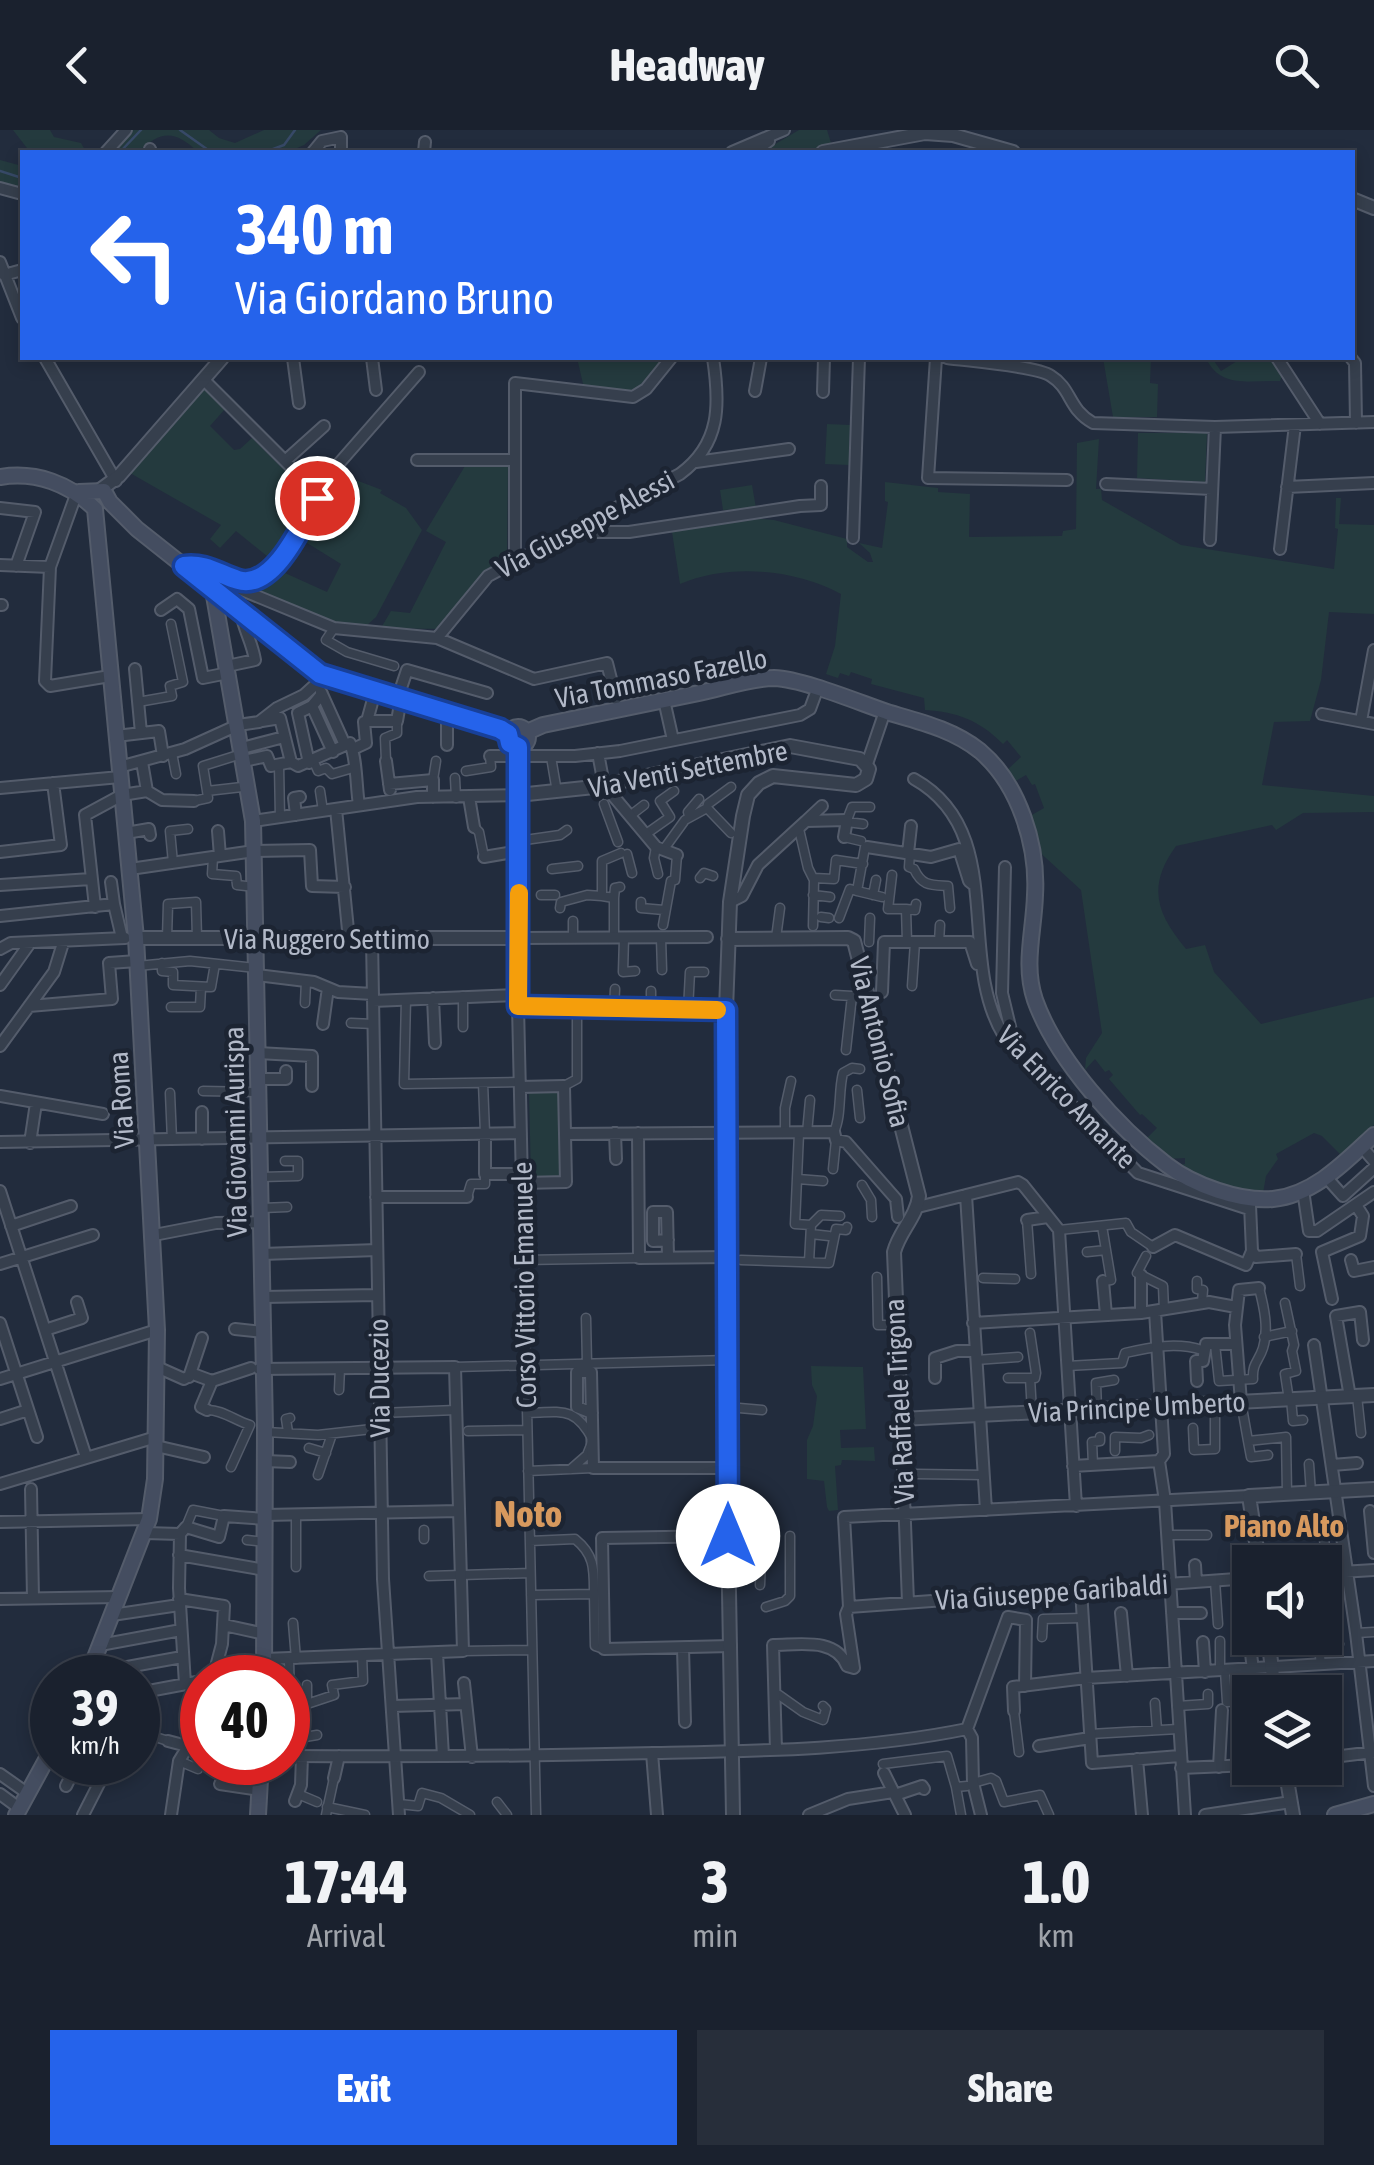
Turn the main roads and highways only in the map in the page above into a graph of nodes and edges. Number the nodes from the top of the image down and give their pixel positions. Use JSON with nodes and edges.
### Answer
{"nodes":[{"id":1,"x":0,"y":477,"type":"edge"},
{"id":2,"x":100,"y":500,"type":"junction"},
{"id":3,"x":217,"y":585,"type":"junction"},
{"id":4,"x":1374,"y":1134,"type":"edge"},
{"id":5,"x":96,"y":1655,"type":"edge"},
{"id":6,"x":265,"y":1655,"type":"edge"},
{"id":7,"x":32,"y":1785,"type":"edge"},
{"id":8,"x":260,"y":1785,"type":"edge"},
{"id":9,"x":1374,"y":1804,"type":"edge"},
{"id":10,"x":17,"y":1813,"type":"edge"},
{"id":11,"x":258,"y":1815,"type":"edge"},
{"id":12,"x":1335,"y":1815,"type":"edge"}],
"edges":[{"from":1,"to":2,"type":"main road"},
{"from":2,"to":3,"type":"main road"},
{"from":2,"to":5,"type":"main road","name":"Via Roma"},
{"from":3,"to":4,"type":"main road","name":"Via Tommaso Fazello"},
{"from":3,"to":6,"type":"main road","name":"Via Giovanni Aurispa"},
{"from":7,"to":10,"type":"main road"},
{"from":8,"to":11,"type":"main road"},
{"from":9,"to":12,"type":"main road"}]}
